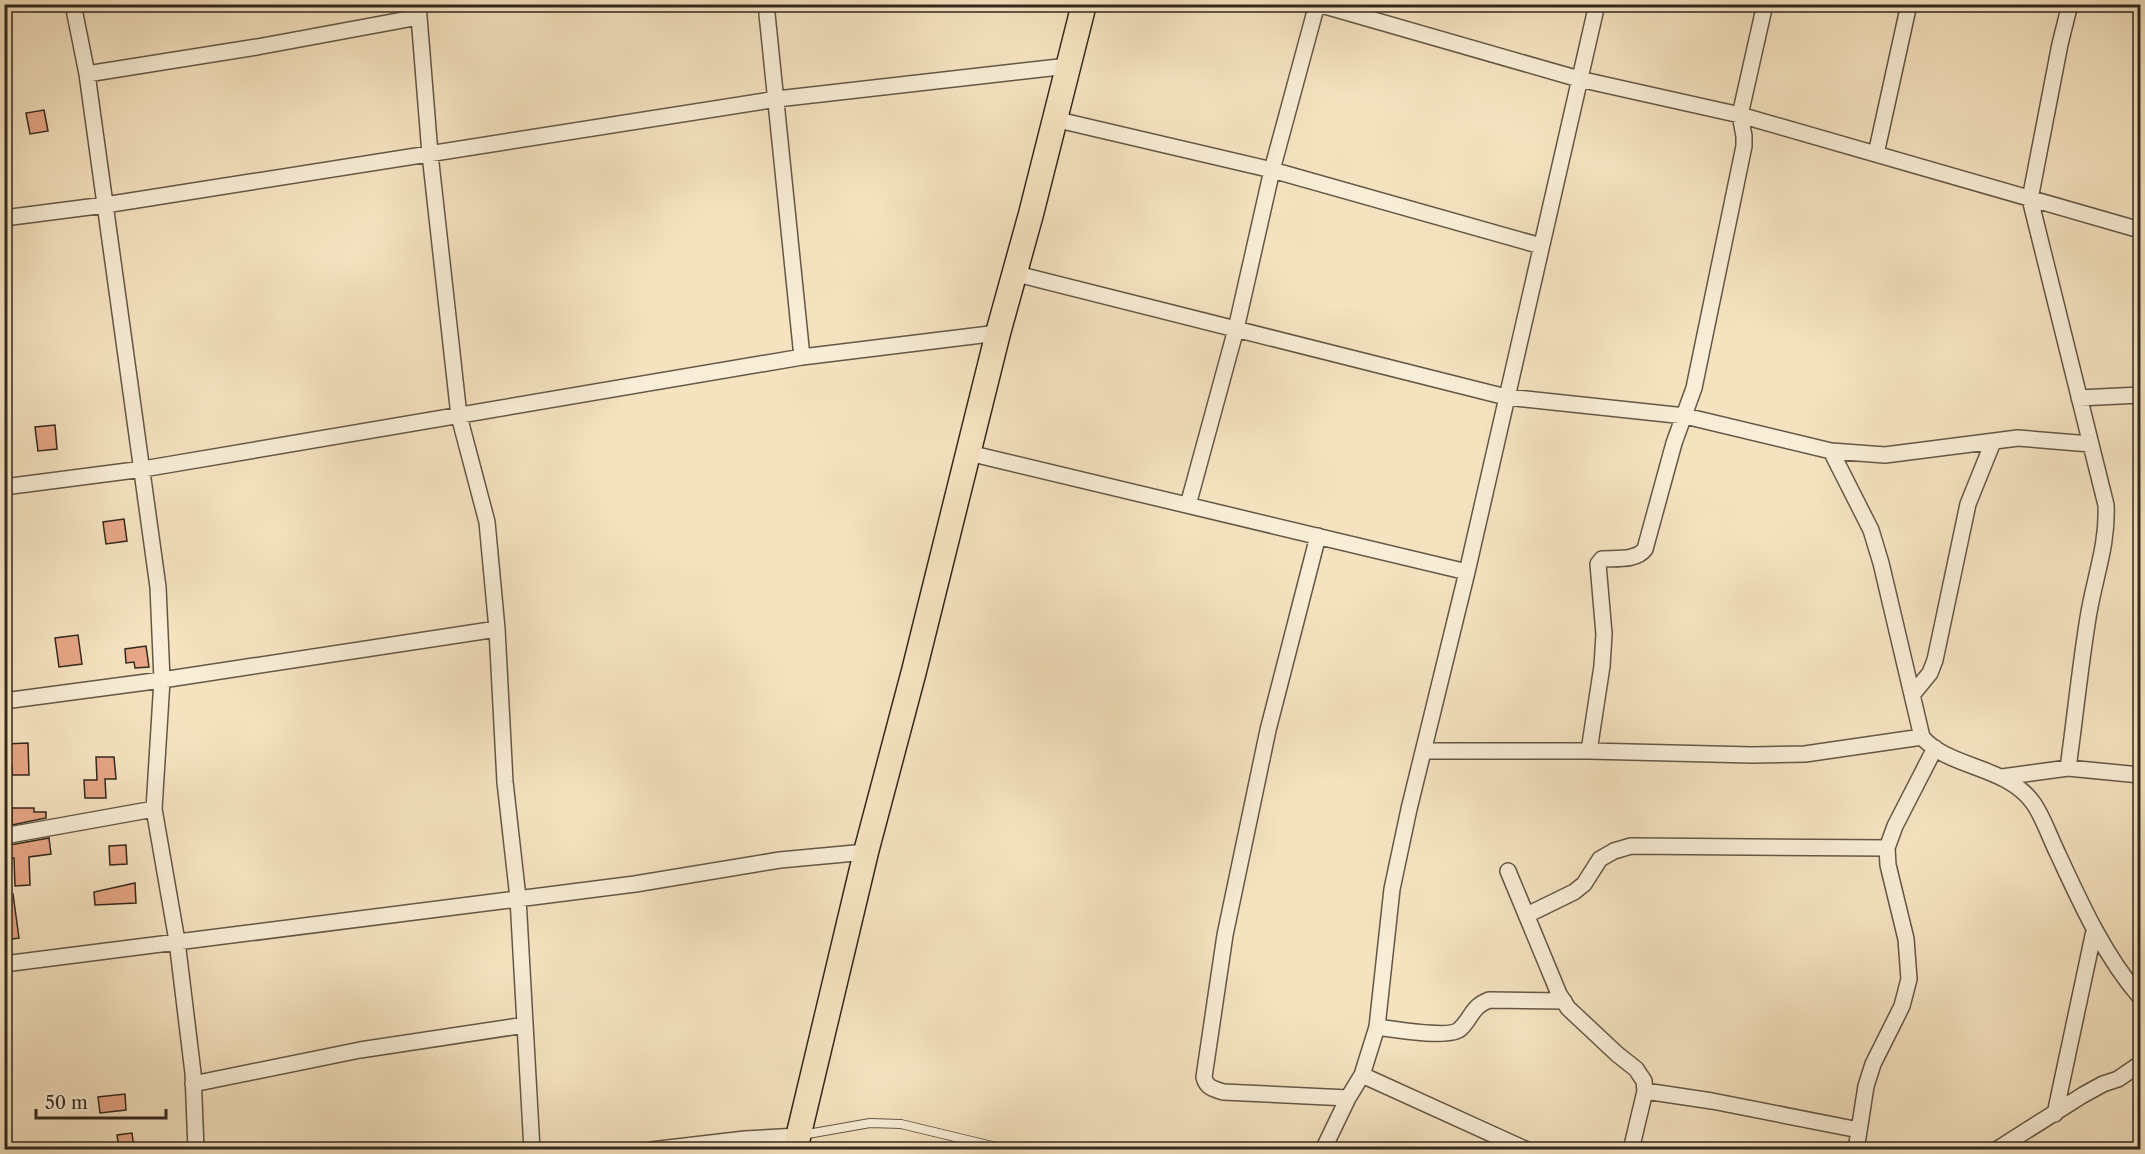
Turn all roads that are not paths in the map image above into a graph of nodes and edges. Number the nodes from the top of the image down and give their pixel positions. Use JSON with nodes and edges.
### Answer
{"nodes":[{"id":1,"x":73,"y":4,"type":"edge"},
{"id":2,"x":766,"y":4,"type":"edge"},
{"id":3,"x":1317,"y":4,"type":"edge"},
{"id":4,"x":1597,"y":4,"type":"edge"},
{"id":5,"x":1765,"y":4,"type":"edge"},
{"id":6,"x":1909,"y":4,"type":"edge"},
{"id":7,"x":2070,"y":4,"type":"edge"},
{"id":8,"x":1083,"y":5,"type":"edge"},
{"id":9,"x":418,"y":11,"type":"edge"},
{"id":10,"x":1068,"y":66,"type":"junction"},
{"id":11,"x":87,"y":74,"type":"junction"},
{"id":12,"x":1579,"y":79,"type":"junction"},
{"id":13,"x":777,"y":99,"type":"junction"},
{"id":14,"x":1740,"y":115,"type":"junction"},
{"id":15,"x":1054,"y":119,"type":"junction"},
{"id":16,"x":430,"y":154,"type":"junction"},
{"id":17,"x":1875,"y":154,"type":"junction"},
{"id":18,"x":1272,"y":170,"type":"junction"},
{"id":19,"x":2030,"y":199,"type":"junction"},
{"id":20,"x":105,"y":205,"type":"junction"},
{"id":21,"x":4,"y":218,"type":"edge"},
{"id":22,"x":2140,"y":230,"type":"edge"},
{"id":23,"x":1541,"y":246,"type":"junction"},
{"id":24,"x":1013,"y":273,"type":"junction"},
{"id":25,"x":1236,"y":329,"type":"junction"},
{"id":26,"x":998,"y":333,"type":"junction"},
{"id":27,"x":802,"y":357,"type":"junction"},
{"id":28,"x":2140,"y":395,"type":"edge"},
{"id":29,"x":1506,"y":397,"type":"junction"},
{"id":30,"x":2079,"y":398,"type":"junction"},
{"id":31,"x":459,"y":416,"type":"junction"},
{"id":32,"x":1685,"y":416,"type":"junction"},
{"id":33,"x":1993,"y":442,"type":"junction"},
{"id":34,"x":2090,"y":444,"type":"junction"},
{"id":35,"x":1831,"y":451,"type":"junction"},
{"id":36,"x":969,"y":453,"type":"junction"},
{"id":37,"x":143,"y":469,"type":"junction"},
{"id":38,"x":4,"y":487,"type":"edge"},
{"id":39,"x":1188,"y":505,"type":"junction"},
{"id":40,"x":1318,"y":536,"type":"junction"},
{"id":41,"x":1467,"y":572,"type":"junction"},
{"id":42,"x":497,"y":629,"type":"junction"},
{"id":43,"x":162,"y":680,"type":"junction"},
{"id":44,"x":1912,"y":695,"type":"junction"},
{"id":45,"x":4,"y":701,"type":"edge"},
{"id":46,"x":1922,"y":736,"type":"junction"},
{"id":47,"x":1935,"y":748,"type":"junction"},
{"id":48,"x":1424,"y":751,"type":"junction"},
{"id":49,"x":1589,"y":751,"type":"junction"},
{"id":50,"x":2068,"y":768,"type":"junction"},
{"id":51,"x":2140,"y":775,"type":"edge"},
{"id":52,"x":2002,"y":777,"type":"junction"},
{"id":53,"x":154,"y":809,"type":"junction"},
{"id":54,"x":4,"y":836,"type":"edge"},
{"id":55,"x":1887,"y":848,"type":"junction"},
{"id":56,"x":866,"y":852,"type":"junction"},
{"id":57,"x":1508,"y":871,"type":"dead end"},
{"id":58,"x":518,"y":898,"type":"junction"},
{"id":59,"x":1527,"y":915,"type":"junction"},
{"id":60,"x":2094,"y":931,"type":"junction"},
{"id":61,"x":177,"y":941,"type":"junction"},
{"id":62,"x":4,"y":964,"type":"edge"},
{"id":63,"x":2140,"y":997,"type":"edge"},
{"id":64,"x":1564,"y":1001,"type":"junction"},
{"id":65,"x":525,"y":1025,"type":"junction"},
{"id":66,"x":1377,"y":1027,"type":"junction"},
{"id":67,"x":2140,"y":1064,"type":"edge"},
{"id":68,"x":1362,"y":1075,"type":"junction"},
{"id":69,"x":193,"y":1084,"type":"junction"},
{"id":70,"x":1645,"y":1091,"type":"junction"},
{"id":71,"x":1348,"y":1098,"type":"junction"},
{"id":72,"x":2055,"y":1114,"type":"junction"},
{"id":73,"x":1859,"y":1130,"type":"junction"},
{"id":74,"x":797,"y":1143,"type":"edge"},
{"id":75,"x":1508,"y":1146,"type":"edge"},
{"id":76,"x":196,"y":1149,"type":"edge"},
{"id":77,"x":532,"y":1149,"type":"edge"},
{"id":78,"x":651,"y":1149,"type":"edge"},
{"id":79,"x":1009,"y":1149,"type":"edge"},
{"id":80,"x":1323,"y":1149,"type":"edge"},
{"id":81,"x":1527,"y":1149,"type":"edge"},
{"id":82,"x":1631,"y":1149,"type":"edge"},
{"id":83,"x":1856,"y":1149,"type":"edge"},
{"id":84,"x":1996,"y":1149,"type":"edge"}],
"edges":[{"from":1,"to":11,"type":"street"},
{"from":2,"to":13,"type":"street"},
{"from":3,"to":12,"type":"street"},
{"from":3,"to":18,"type":"street"},
{"from":4,"to":12,"type":"street"},
{"from":5,"to":14,"type":"street"},
{"from":6,"to":17,"type":"street"},
{"from":7,"to":19,"type":"street"},
{"from":8,"to":10,"type":"main road"},
{"from":9,"to":11,"type":"street"},
{"from":9,"to":16,"type":"street"},
{"from":10,"to":13,"type":"street"},
{"from":10,"to":15,"type":"main road"},
{"from":11,"to":20,"type":"street"},
{"from":12,"to":14,"type":"street"},
{"from":12,"to":23,"type":"street"},
{"from":13,"to":16,"type":"street"},
{"from":13,"to":27,"type":"street"},
{"from":14,"to":17,"type":"street"},
{"from":14,"to":32,"type":"street"},
{"from":15,"to":18,"type":"street"},
{"from":15,"to":24,"type":"main road"},
{"from":16,"to":20,"type":"street"},
{"from":16,"to":31,"type":"street"},
{"from":17,"to":19,"type":"street"},
{"from":18,"to":23,"type":"street"},
{"from":18,"to":25,"type":"street"},
{"from":19,"to":22,"type":"street"},
{"from":19,"to":30,"type":"street"},
{"from":20,"to":21,"type":"street"},
{"from":20,"to":37,"type":"street"},
{"from":23,"to":29,"type":"street"},
{"from":24,"to":25,"type":"street"},
{"from":24,"to":26,"type":"main road"},
{"from":25,"to":29,"type":"street"},
{"from":25,"to":39,"type":"street"},
{"from":26,"to":27,"type":"street"},
{"from":26,"to":36,"type":"main road"},
{"from":27,"to":31,"type":"street"},
{"from":28,"to":30,"type":"street"},
{"from":29,"to":32,"type":"street"},
{"from":29,"to":41,"type":"street"},
{"from":30,"to":34,"type":"street"},
{"from":31,"to":37,"type":"street"},
{"from":31,"to":42,"type":"street"},
{"from":32,"to":35,"type":"street"},
{"from":32,"to":49,"type":"street"},
{"from":33,"to":34,"type":"street"},
{"from":33,"to":35,"type":"street"},
{"from":33,"to":44,"type":"street"},
{"from":34,"to":50,"type":"street"},
{"from":35,"to":44,"type":"street"},
{"from":36,"to":39,"type":"street"},
{"from":36,"to":56,"type":"main road"},
{"from":37,"to":38,"type":"street"},
{"from":37,"to":43,"type":"street"},
{"from":39,"to":40,"type":"street"},
{"from":40,"to":41,"type":"street"},
{"from":40,"to":71,"type":"street"},
{"from":41,"to":48,"type":"street"},
{"from":42,"to":43,"type":"street"},
{"from":42,"to":58,"type":"street"},
{"from":43,"to":45,"type":"street"},
{"from":43,"to":53,"type":"street"},
{"from":44,"to":46,"type":"street"},
{"from":46,"to":47,"type":"street"},
{"from":46,"to":49,"type":"street"},
{"from":47,"to":52,"type":"street"},
{"from":47,"to":55,"type":"street"},
{"from":48,"to":49,"type":"street"},
{"from":48,"to":66,"type":"street"},
{"from":50,"to":51,"type":"street"},
{"from":50,"to":52,"type":"street"},
{"from":52,"to":60,"type":"street"},
{"from":53,"to":54,"type":"street"},
{"from":53,"to":61,"type":"street"},
{"from":55,"to":59,"type":"street"},
{"from":55,"to":73,"type":"street"},
{"from":56,"to":58,"type":"street"},
{"from":56,"to":74,"type":"main road"},
{"from":57,"to":59,"type":"street"},
{"from":58,"to":61,"type":"street"},
{"from":58,"to":65,"type":"street"},
{"from":59,"to":64,"type":"street"},
{"from":60,"to":63,"type":"street"},
{"from":60,"to":72,"type":"street"},
{"from":61,"to":62,"type":"street"},
{"from":61,"to":69,"type":"street"},
{"from":64,"to":66,"type":"street"},
{"from":64,"to":70,"type":"street"},
{"from":65,"to":69,"type":"street"},
{"from":65,"to":77,"type":"street"},
{"from":66,"to":68,"type":"street"},
{"from":67,"to":72,"type":"street"},
{"from":68,"to":71,"type":"street"},
{"from":68,"to":75,"type":"street"},
{"from":69,"to":76,"type":"street"},
{"from":70,"to":73,"type":"street"},
{"from":70,"to":82,"type":"street"},
{"from":71,"to":80,"type":"street"},
{"from":72,"to":84,"type":"street"},
{"from":73,"to":83,"type":"street"},
{"from":74,"to":78,"type":"street"},
{"from":74,"to":79,"type":"lane"},
{"from":75,"to":81,"type":"street"}]}
